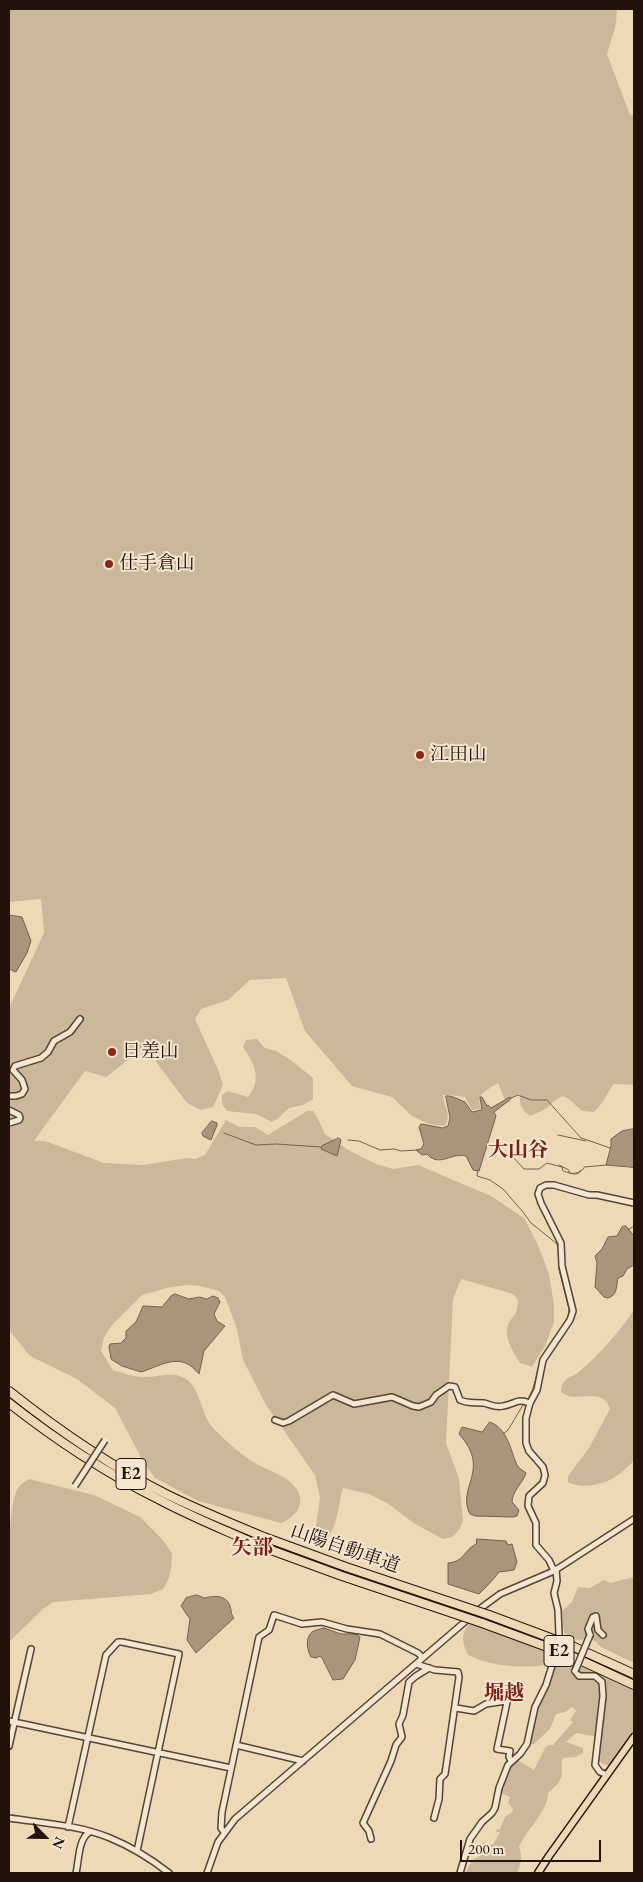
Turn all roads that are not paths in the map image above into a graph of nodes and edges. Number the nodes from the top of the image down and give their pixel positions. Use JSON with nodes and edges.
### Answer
{"nodes":[{"id":1,"x":80,"y":1019,"type":"dead end"},
{"id":2,"x":9,"y":1096,"type":"edge"},
{"id":3,"x":9,"y":1110,"type":"edge"},
{"id":4,"x":9,"y":1123,"type":"edge"},
{"id":5,"x":634,"y":1202,"type":"edge"},
{"id":6,"x":9,"y":1391,"type":"edge"},
{"id":7,"x":9,"y":1403,"type":"edge"},
{"id":8,"x":530,"y":1403,"type":"junction"},
{"id":9,"x":275,"y":1420,"type":"dead end"},
{"id":10,"x":105,"y":1440,"type":"dead end"},
{"id":11,"x":76,"y":1486,"type":"dead end"},
{"id":12,"x":634,"y":1519,"type":"edge"},
{"id":13,"x":555,"y":1570,"type":"junction"},
{"id":14,"x":559,"y":1634,"type":"dead end"},
{"id":15,"x":603,"y":1635,"type":"dead end"},
{"id":16,"x":31,"y":1649,"type":"dead end"},
{"id":17,"x":555,"y":1656,"type":"dead end"},
{"id":18,"x":423,"y":1658,"type":"junction"},
{"id":19,"x":416,"y":1664,"type":"junction"},
{"id":20,"x":429,"y":1668,"type":"junction"},
{"id":21,"x":634,"y":1674,"type":"edge"},
{"id":22,"x":634,"y":1684,"type":"edge"},
{"id":23,"x":520,"y":1695,"type":"dead end"},
{"id":24,"x":506,"y":1700,"type":"junction"},
{"id":25,"x":456,"y":1708,"type":"junction"},
{"id":26,"x":11,"y":1722,"type":"edge"},
{"id":27,"x":86,"y":1737,"type":"junction"},
{"id":28,"x":634,"y":1737,"type":"edge"},
{"id":29,"x":236,"y":1745,"type":"junction"},
{"id":30,"x":9,"y":1746,"type":"edge"},
{"id":31,"x":158,"y":1752,"type":"junction"},
{"id":32,"x":303,"y":1761,"type":"junction"},
{"id":33,"x":511,"y":1761,"type":"junction"},
{"id":34,"x":231,"y":1768,"type":"junction"},
{"id":35,"x":607,"y":1775,"type":"junction"},
{"id":36,"x":9,"y":1818,"type":"edge"},
{"id":37,"x":434,"y":1818,"type":"dead end"},
{"id":38,"x":68,"y":1827,"type":"junction"},
{"id":39,"x":91,"y":1832,"type":"junction"},
{"id":40,"x":224,"y":1832,"type":"junction"},
{"id":41,"x":371,"y":1839,"type":"dead end"},
{"id":42,"x":137,"y":1851,"type":"junction"},
{"id":43,"x":76,"y":1873,"type":"edge"},
{"id":44,"x":169,"y":1873,"type":"edge"},
{"id":45,"x":207,"y":1873,"type":"edge"},
{"id":46,"x":460,"y":1873,"type":"edge"},
{"id":47,"x":538,"y":1873,"type":"edge"}],
"edges":[{"from":1,"to":2,"type":"street"},
{"from":3,"to":4,"type":"street"},
{"from":5,"to":8,"type":"street"},
{"from":6,"to":21,"type":"highway","name":"山陽自動車道","number":"E2","bridge":true},
{"from":7,"to":22,"type":"highway","name":"山陽自動車道","number":"E2","bridge":true},
{"from":8,"to":9,"type":"street"},
{"from":8,"to":13,"type":"street"},
{"from":10,"to":11,"type":"street","bridge":true},
{"from":12,"to":13,"type":"street"},
{"from":13,"to":14,"type":"street"},
{"from":13,"to":18,"type":"street"},
{"from":15,"to":35,"type":"street","bridge":true},
{"from":16,"to":26,"type":"street"},
{"from":17,"to":33,"type":"street"},
{"from":18,"to":19,"type":"street"},
{"from":18,"to":29,"type":"street"},
{"from":19,"to":20,"type":"street"},
{"from":19,"to":32,"type":"street"},
{"from":20,"to":25,"type":"street"},
{"from":20,"to":41,"type":"street"},
{"from":23,"to":24,"type":"street"},
{"from":24,"to":25,"type":"street"},
{"from":24,"to":33,"type":"street"},
{"from":25,"to":37,"type":"street"},
{"from":26,"to":27,"type":"street"},
{"from":26,"to":30,"type":"street"},
{"from":27,"to":31,"type":"street"},
{"from":27,"to":31,"type":"street"},
{"from":27,"to":38,"type":"street"},
{"from":28,"to":35,"type":"main road"},
{"from":29,"to":32,"type":"street"},
{"from":29,"to":34,"type":"street"},
{"from":31,"to":34,"type":"street"},
{"from":31,"to":42,"type":"street"},
{"from":32,"to":40,"type":"street"},
{"from":33,"to":46,"type":"street"},
{"from":34,"to":40,"type":"street"},
{"from":35,"to":47,"type":"main road"},
{"from":36,"to":38,"type":"street"},
{"from":38,"to":39,"type":"street"},
{"from":39,"to":42,"type":"street"},
{"from":39,"to":43,"type":"street"},
{"from":40,"to":45,"type":"street"},
{"from":42,"to":44,"type":"street"}]}
